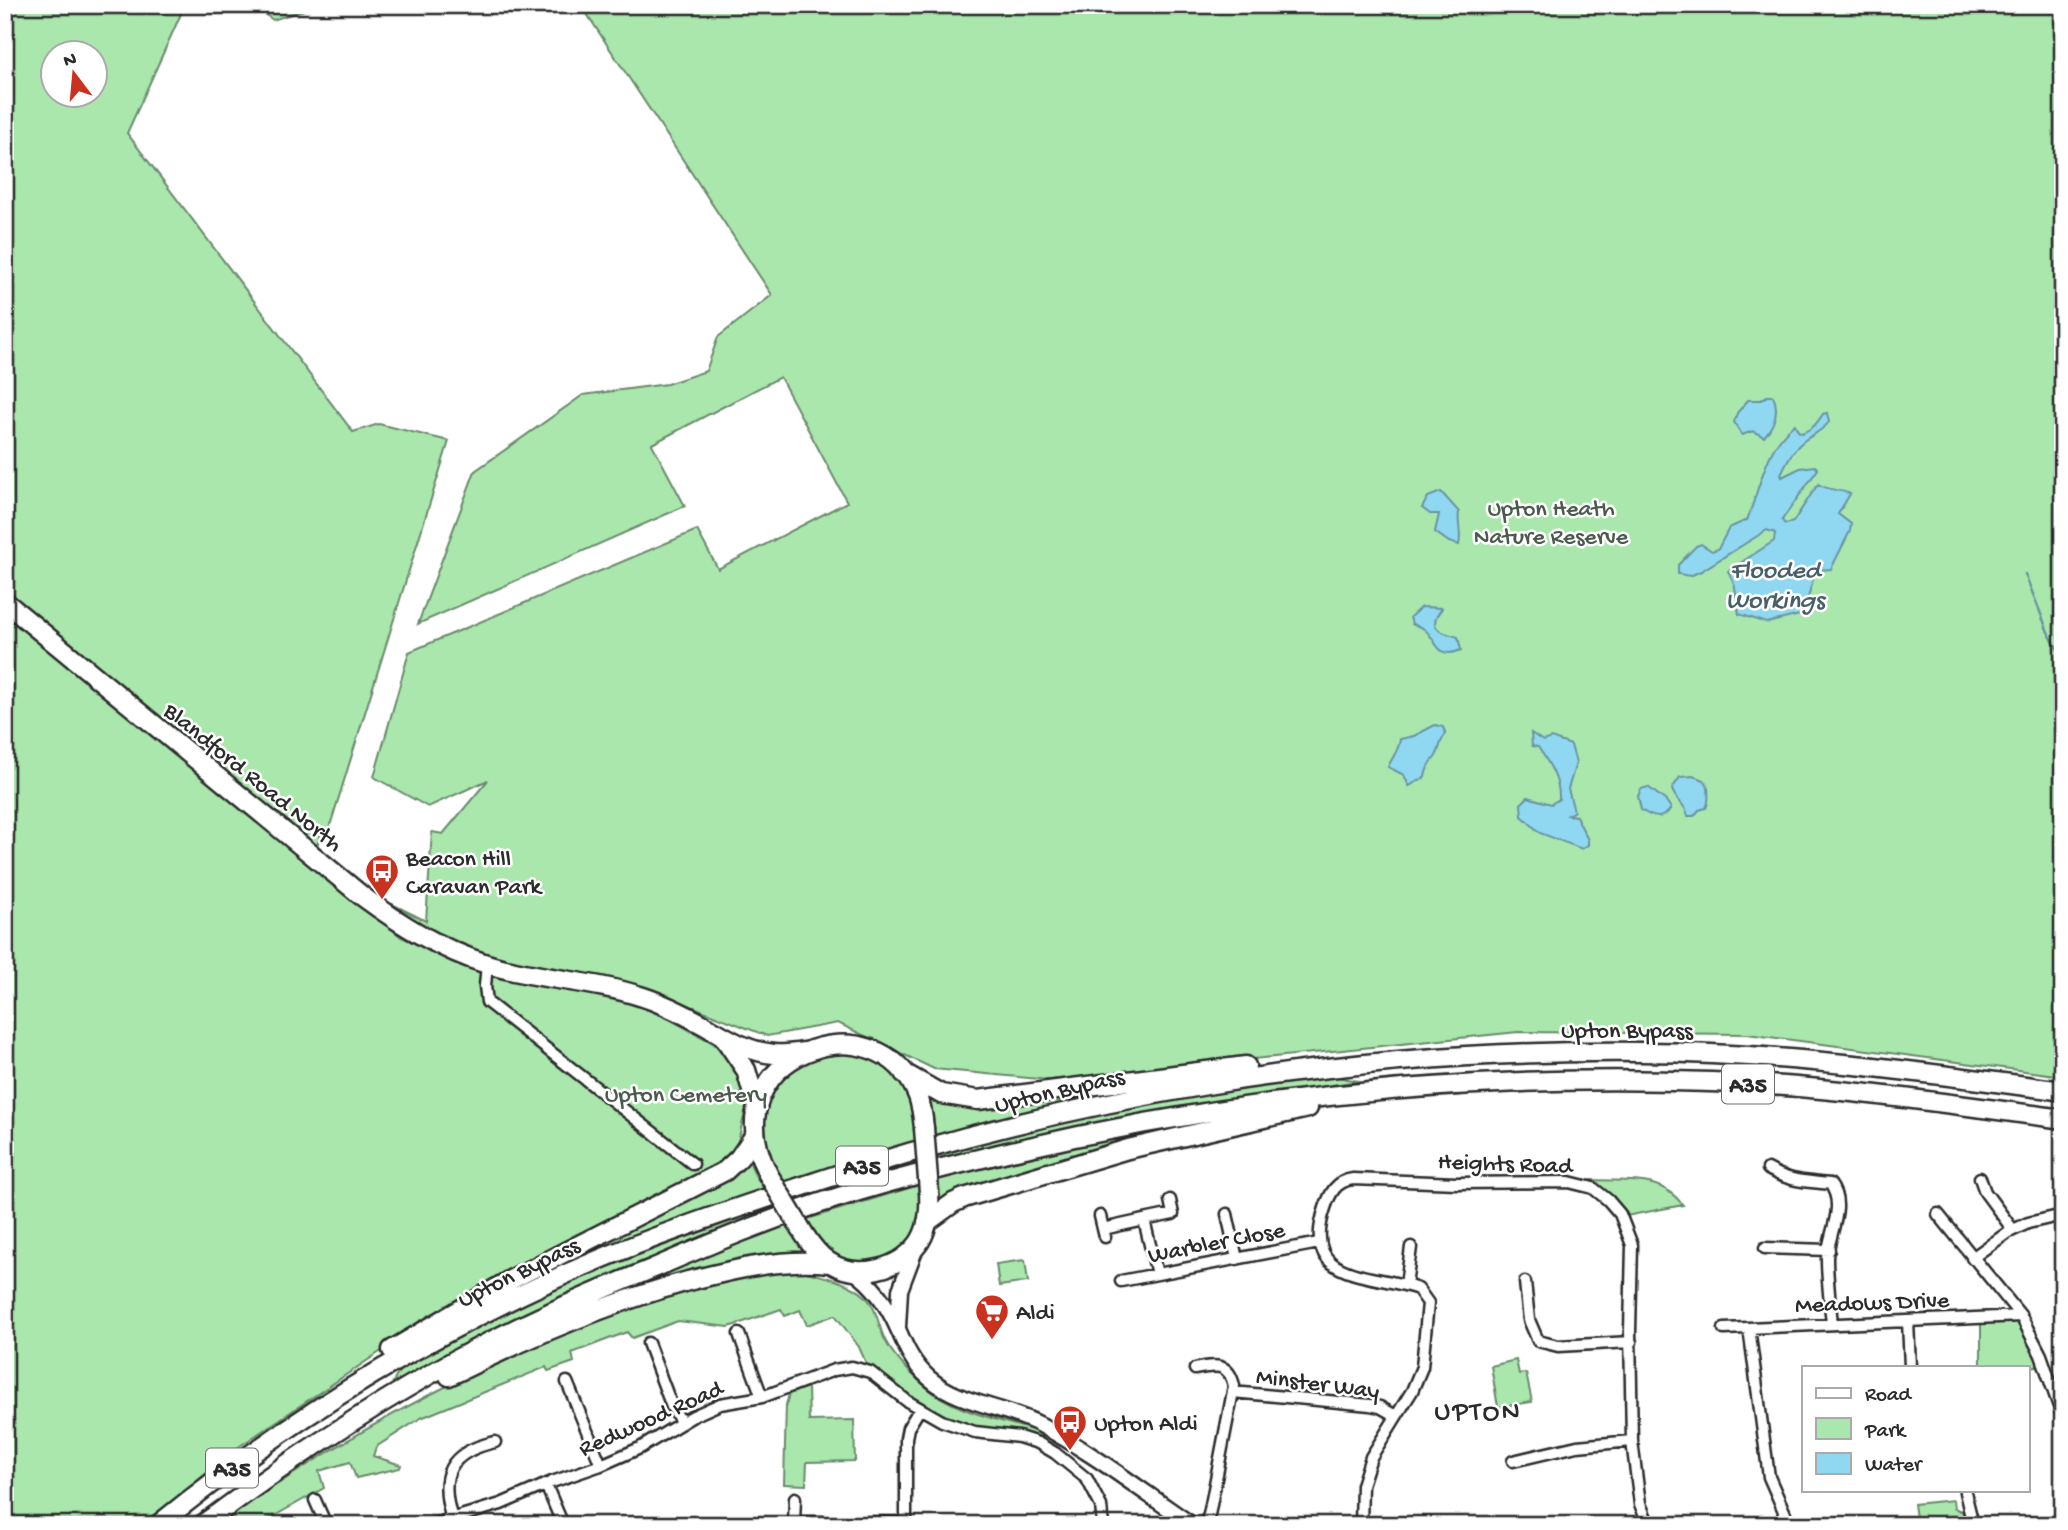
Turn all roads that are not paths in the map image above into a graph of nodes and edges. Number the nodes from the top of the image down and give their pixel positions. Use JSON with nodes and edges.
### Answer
{"nodes":[{"id":1,"x":5,"y":602,"type":"edge"},
{"id":2,"x":487,"y":964,"type":"junction"},
{"id":3,"x":725,"y":1038,"type":"junction"},
{"id":4,"x":805,"y":1052,"type":"junction"},
{"id":5,"x":1458,"y":1057,"type":"junction"},
{"id":6,"x":904,"y":1073,"type":"junction"},
{"id":7,"x":1432,"y":1086,"type":"junction"},
{"id":8,"x":2063,"y":1091,"type":"edge"},
{"id":9,"x":756,"y":1104,"type":"junction"},
{"id":10,"x":2063,"y":1119,"type":"edge"},
{"id":11,"x":755,"y":1135,"type":"junction"},
{"id":12,"x":693,"y":1164,"type":"dead end"},
{"id":13,"x":1768,"y":1169,"type":"dead end"},
{"id":14,"x":1980,"y":1178,"type":"dead end"},
{"id":15,"x":1170,"y":1200,"type":"dead end"},
{"id":16,"x":1227,"y":1214,"type":"dead end"},
{"id":17,"x":1938,"y":1214,"type":"dead end"},
{"id":18,"x":2063,"y":1215,"type":"edge"},
{"id":19,"x":1100,"y":1216,"type":"dead end"},
{"id":20,"x":1144,"y":1220,"type":"junction"},
{"id":21,"x":928,"y":1222,"type":"junction"},
{"id":22,"x":2013,"y":1230,"type":"junction"},
{"id":23,"x":1318,"y":1242,"type":"junction"},
{"id":24,"x":917,"y":1245,"type":"junction"},
{"id":25,"x":1411,"y":1247,"type":"dead end"},
{"id":26,"x":1765,"y":1248,"type":"dead end"},
{"id":27,"x":1828,"y":1253,"type":"junction"},
{"id":28,"x":1972,"y":1258,"type":"junction"},
{"id":29,"x":1237,"y":1259,"type":"junction"},
{"id":30,"x":830,"y":1263,"type":"junction"},
{"id":31,"x":853,"y":1271,"type":"junction"},
{"id":32,"x":1157,"y":1274,"type":"junction"},
{"id":33,"x":1121,"y":1281,"type":"dead end"},
{"id":34,"x":1525,"y":1282,"type":"dead end"},
{"id":35,"x":1406,"y":1285,"type":"junction"},
{"id":36,"x":2021,"y":1316,"type":"junction"},
{"id":37,"x":1908,"y":1321,"type":"junction"},
{"id":38,"x":1832,"y":1324,"type":"junction"},
{"id":39,"x":898,"y":1327,"type":"junction"},
{"id":40,"x":1749,"y":1328,"type":"junction"},
{"id":41,"x":1724,"y":1329,"type":"dead end"},
{"id":42,"x":739,"y":1334,"type":"dead end"},
{"id":43,"x":1631,"y":1342,"type":"junction"},
{"id":44,"x":648,"y":1343,"type":"dead end"},
{"id":45,"x":1910,"y":1366,"type":"edge"},
{"id":46,"x":1195,"y":1369,"type":"dead end"},
{"id":47,"x":567,"y":1382,"type":"dead end"},
{"id":48,"x":1233,"y":1392,"type":"junction"},
{"id":49,"x":762,"y":1397,"type":"junction"},
{"id":50,"x":919,"y":1410,"type":"junction"},
{"id":51,"x":309,"y":1414,"type":"junction"},
{"id":52,"x":1396,"y":1416,"type":"junction"},
{"id":53,"x":2063,"y":1418,"type":"edge"},
{"id":54,"x":682,"y":1423,"type":"junction"},
{"id":55,"x":1632,"y":1441,"type":"junction"},
{"id":56,"x":495,"y":1442,"type":"dead end"},
{"id":57,"x":300,"y":1454,"type":"junction"},
{"id":58,"x":1513,"y":1461,"type":"dead end"},
{"id":59,"x":601,"y":1465,"type":"junction"},
{"id":60,"x":547,"y":1485,"type":"junction"},
{"id":61,"x":1965,"y":1492,"type":"dead end"},
{"id":62,"x":795,"y":1498,"type":"dead end"},
{"id":63,"x":315,"y":1500,"type":"dead end"},
{"id":64,"x":452,"y":1519,"type":"junction"},
{"id":65,"x":906,"y":1524,"type":"edge"},
{"id":66,"x":158,"y":1525,"type":"edge"},
{"id":67,"x":202,"y":1525,"type":"edge"},
{"id":68,"x":326,"y":1525,"type":"edge"},
{"id":69,"x":431,"y":1525,"type":"edge"},
{"id":70,"x":563,"y":1525,"type":"edge"},
{"id":71,"x":1103,"y":1525,"type":"edge"},
{"id":72,"x":1192,"y":1525,"type":"edge"},
{"id":73,"x":1204,"y":1525,"type":"edge"},
{"id":74,"x":1361,"y":1525,"type":"edge"},
{"id":75,"x":1649,"y":1525,"type":"edge"},
{"id":76,"x":1790,"y":1525,"type":"edge"},
{"id":77,"x":1973,"y":1525,"type":"edge"}],
"edges":[{"from":1,"to":2,"type":"highway","name":"Blandford Road North"},
{"from":2,"to":3,"type":"highway","name":"Blandford Road North"},
{"from":2,"to":12,"type":"street"},
{"from":3,"to":4,"type":"highway","name":"Blandford Road North"},
{"from":3,"to":9,"type":"highway","name":"Blandford Road North"},
{"from":4,"to":6,"type":"highway"},
{"from":4,"to":9,"type":"highway"},
{"from":5,"to":6,"type":"highway","number":"A35"},
{"from":5,"to":8,"type":"highway","name":"Upton Bypass","number":"A35"},
{"from":5,"to":51,"type":"highway","name":"Upton Bypass","number":"A35"},
{"from":6,"to":21,"type":"highway","bridge":true},
{"from":7,"to":10,"type":"highway","name":"Upton Bypass","number":"A35"},
{"from":7,"to":21,"type":"highway","number":"A35"},
{"from":7,"to":57,"type":"highway","name":"Upton Bypass","number":"A35"},
{"from":9,"to":11,"type":"highway"},
{"from":11,"to":30,"type":"highway","bridge":true},
{"from":11,"to":51,"type":"highway","number":"A35"},
{"from":13,"to":27,"type":"street"},
{"from":14,"to":22,"type":"street"},
{"from":15,"to":20,"type":"street"},
{"from":16,"to":29,"type":"street"},
{"from":17,"to":28,"type":"street"},
{"from":18,"to":22,"type":"street"},
{"from":19,"to":20,"type":"street"},
{"from":20,"to":32,"type":"street"},
{"from":21,"to":24,"type":"highway"},
{"from":22,"to":28,"type":"street"},
{"from":23,"to":29,"type":"street","name":"Warbler Close"},
{"from":23,"to":35,"type":"street"},
{"from":23,"to":43,"type":"street","name":"Heights Road"},
{"from":24,"to":31,"type":"highway"},
{"from":24,"to":39,"type":"main road"},
{"from":25,"to":35,"type":"street"},
{"from":26,"to":27,"type":"street"},
{"from":27,"to":38,"type":"street"},
{"from":28,"to":36,"type":"street"},
{"from":29,"to":32,"type":"street","name":"Warbler Close"},
{"from":30,"to":31,"type":"highway"},
{"from":30,"to":57,"type":"highway","number":"A35"},
{"from":31,"to":39,"type":"main road"},
{"from":32,"to":33,"type":"street","name":"Warbler Close"},
{"from":34,"to":43,"type":"street"},
{"from":35,"to":52,"type":"street"},
{"from":36,"to":37,"type":"street","name":"Meadows Drive"},
{"from":36,"to":53,"type":"street"},
{"from":37,"to":38,"type":"street","name":"Meadows Drive"},
{"from":37,"to":45,"type":"street"},
{"from":38,"to":40,"type":"street","name":"Meadows Drive"},
{"from":39,"to":72,"type":"main road"},
{"from":40,"to":41,"type":"street","name":"Meadows Drive"},
{"from":40,"to":76,"type":"street"},
{"from":42,"to":49,"type":"street"},
{"from":43,"to":55,"type":"street","name":"Heights Road"},
{"from":44,"to":54,"type":"street"},
{"from":46,"to":48,"type":"street"},
{"from":47,"to":59,"type":"street"},
{"from":48,"to":52,"type":"street","name":"Minster Way"},
{"from":48,"to":73,"type":"street"},
{"from":49,"to":50,"type":"street","name":"Redwood Road"},
{"from":49,"to":54,"type":"street","name":"Redwood Road"},
{"from":50,"to":65,"type":"street"},
{"from":50,"to":71,"type":"street","name":"Redwood Road"},
{"from":51,"to":66,"type":"highway","name":"Upton Bypass","number":"A35"},
{"from":52,"to":74,"type":"street"},
{"from":54,"to":59,"type":"street","name":"Redwood Road"},
{"from":55,"to":58,"type":"street"},
{"from":55,"to":75,"type":"street","name":"Heights Road"},
{"from":56,"to":64,"type":"street"},
{"from":57,"to":67,"type":"highway","name":"Upton Bypass","number":"A35"},
{"from":59,"to":60,"type":"street","name":"Redwood Road"},
{"from":60,"to":64,"type":"street","name":"Redwood Road"},
{"from":60,"to":70,"type":"street"},
{"from":61,"to":77,"type":"street"},
{"from":62,"to":65,"type":"street"},
{"from":63,"to":68,"type":"street"},
{"from":64,"to":69,"type":"street","name":"Redwood Road"}]}
